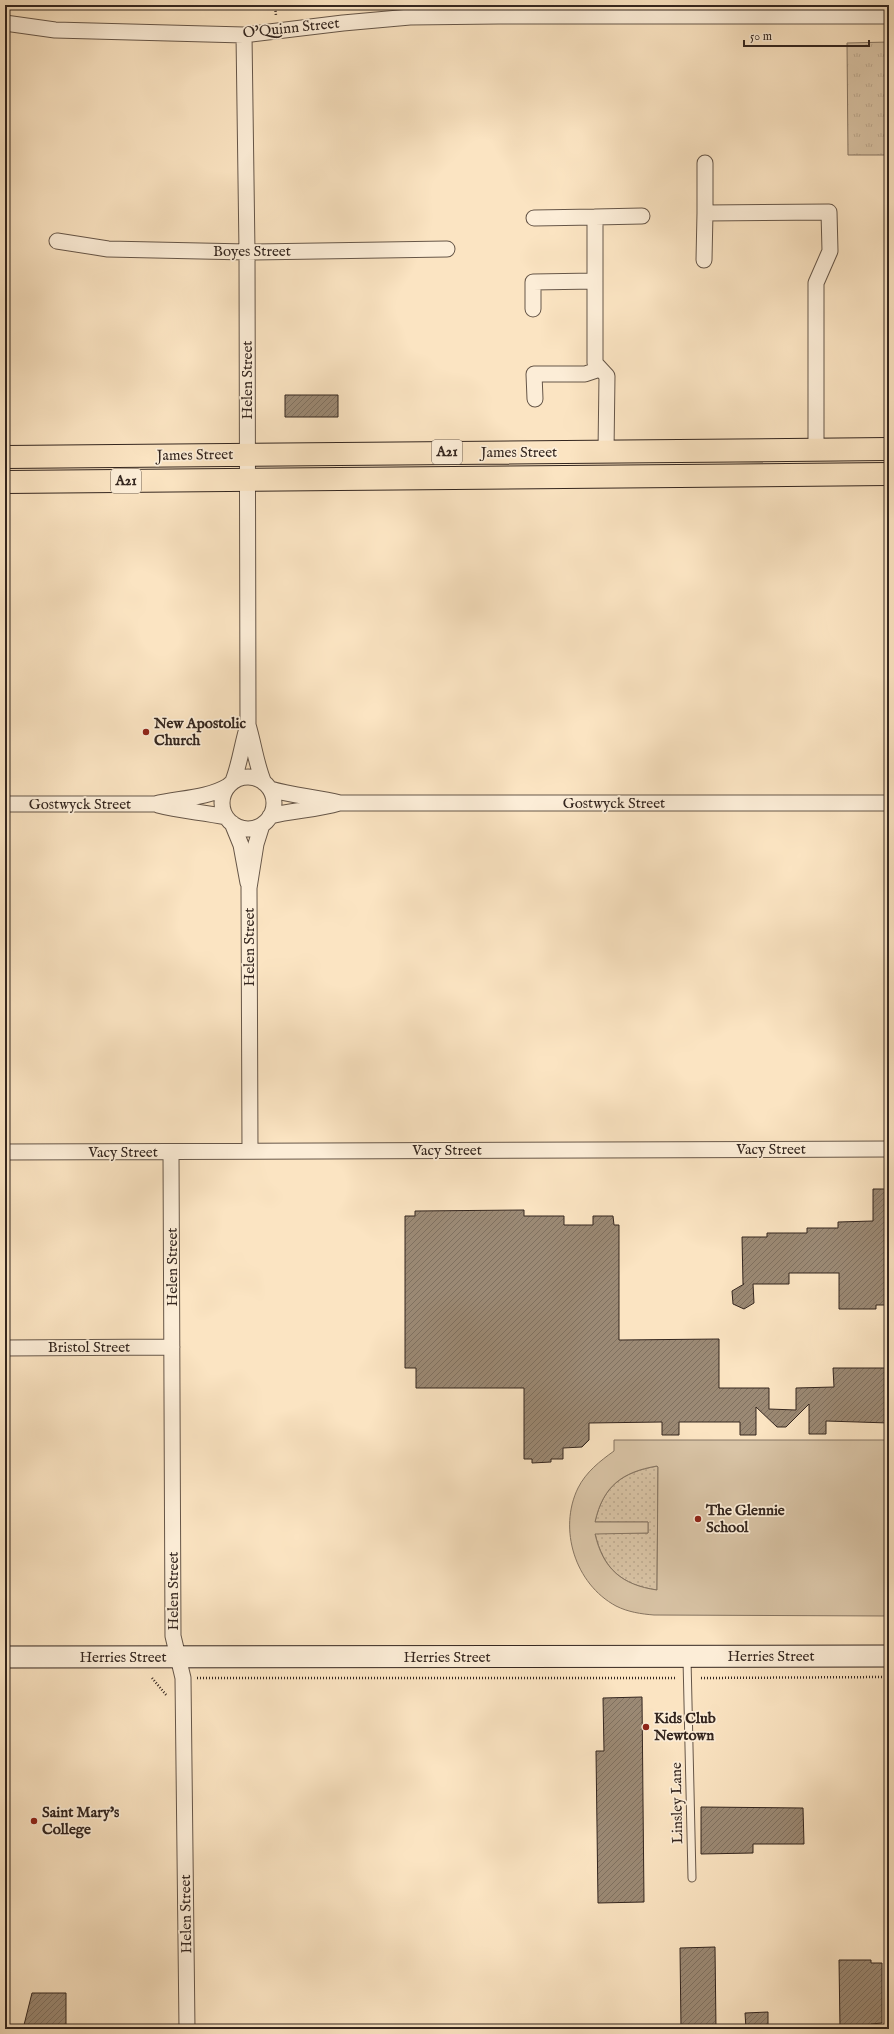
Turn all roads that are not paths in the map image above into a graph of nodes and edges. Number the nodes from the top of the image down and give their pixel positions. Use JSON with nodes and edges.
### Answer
{"nodes":[{"id":1,"x":889,"y":16,"type":"edge"},
{"id":2,"x":5,"y":23,"type":"edge"},
{"id":3,"x":244,"y":35,"type":"junction"},
{"id":4,"x":705,"y":163,"type":"dead end"},
{"id":5,"x":705,"y":213,"type":"junction"},
{"id":6,"x":642,"y":216,"type":"dead end"},
{"id":7,"x":595,"y":217,"type":"junction"},
{"id":8,"x":534,"y":218,"type":"dead end"},
{"id":9,"x":57,"y":241,"type":"dead end"},
{"id":10,"x":447,"y":249,"type":"dead end"},
{"id":11,"x":247,"y":252,"type":"junction"},
{"id":12,"x":704,"y":260,"type":"dead end"},
{"id":13,"x":595,"y":280,"type":"junction"},
{"id":14,"x":533,"y":309,"type":"dead end"},
{"id":15,"x":600,"y":369,"type":"junction"},
{"id":16,"x":534,"y":399,"type":"dead end"},
{"id":17,"x":816,"y":449,"type":"junction"},
{"id":18,"x":889,"y":449,"type":"edge"},
{"id":19,"x":606,"y":451,"type":"junction"},
{"id":20,"x":247,"y":454,"type":"junction"},
{"id":21,"x":5,"y":457,"type":"edge"},
{"id":22,"x":889,"y":474,"type":"edge"},
{"id":23,"x":246,"y":480,"type":"junction"},
{"id":24,"x":5,"y":482,"type":"edge"},
{"id":25,"x":248,"y":725,"type":"junction"},
{"id":26,"x":231,"y":784,"type":"junction"},
{"id":27,"x":267,"y":786,"type":"junction"},
{"id":28,"x":340,"y":803,"type":"junction"},
{"id":29,"x":889,"y":803,"type":"edge"},
{"id":30,"x":5,"y":804,"type":"edge"},
{"id":31,"x":155,"y":804,"type":"junction"},
{"id":32,"x":229,"y":820,"type":"junction"},
{"id":33,"x":266,"y":820,"type":"junction"},
{"id":34,"x":249,"y":888,"type":"junction"},
{"id":35,"x":889,"y":1149,"type":"edge"},
{"id":36,"x":250,"y":1150,"type":"junction"},
{"id":37,"x":5,"y":1152,"type":"edge"},
{"id":38,"x":171,"y":1152,"type":"junction"},
{"id":39,"x":172,"y":1347,"type":"junction"},
{"id":40,"x":5,"y":1348,"type":"edge"},
{"id":41,"x":687,"y":1656,"type":"junction"},
{"id":42,"x":889,"y":1656,"type":"edge"},
{"id":43,"x":5,"y":1658,"type":"edge"},
{"id":44,"x":178,"y":1658,"type":"junction"},
{"id":45,"x":692,"y":1878,"type":"dead end"},
{"id":46,"x":188,"y":2029,"type":"edge"}],
"edges":[{"from":1,"to":3,"type":"street","name":"O'Quinn Street"},
{"from":2,"to":3,"type":"street","name":"O'Quinn Street"},
{"from":3,"to":11,"type":"street","name":"Helen Street"},
{"from":4,"to":5,"type":"street"},
{"from":5,"to":12,"type":"street"},
{"from":5,"to":17,"type":"street"},
{"from":6,"to":7,"type":"street"},
{"from":7,"to":8,"type":"street"},
{"from":7,"to":13,"type":"street"},
{"from":9,"to":11,"type":"street","name":"Boyes Street"},
{"from":10,"to":11,"type":"street","name":"Boyes Street"},
{"from":11,"to":20,"type":"street","name":"Helen Street"},
{"from":13,"to":14,"type":"street"},
{"from":13,"to":15,"type":"street"},
{"from":15,"to":16,"type":"street"},
{"from":15,"to":19,"type":"street"},
{"from":17,"to":18,"type":"highway","name":"James Street","number":"A21"},
{"from":17,"to":19,"type":"highway","name":"James Street","number":"A21"},
{"from":19,"to":20,"type":"highway","name":"James Street","number":"A21"},
{"from":20,"to":21,"type":"highway","name":"James Street","number":"A21"},
{"from":20,"to":23,"type":"street","name":"Helen Street"},
{"from":22,"to":23,"type":"highway","name":"James Street","number":"A21"},
{"from":23,"to":24,"type":"highway","name":"James Street","number":"A21"},
{"from":23,"to":25,"type":"street","name":"Helen Street"},
{"from":25,"to":26,"type":"street","name":"Helen Street"},
{"from":25,"to":27,"type":"street","name":"Helen Street"},
{"from":26,"to":27,"type":"street"},
{"from":26,"to":31,"type":"street","name":"Gostwyck Street"},
{"from":26,"to":32,"type":"street"},
{"from":27,"to":28,"type":"street","name":"Gostwyck Street"},
{"from":27,"to":33,"type":"street"},
{"from":28,"to":29,"type":"street","name":"Gostwyck Street"},
{"from":28,"to":33,"type":"street","name":"Gostwyck Street"},
{"from":30,"to":31,"type":"street","name":"Gostwyck Street"},
{"from":31,"to":32,"type":"street","name":"Gostwyck Street"},
{"from":32,"to":33,"type":"street"},
{"from":32,"to":34,"type":"street","name":"Helen Street"},
{"from":33,"to":34,"type":"street","name":"Helen Street"},
{"from":34,"to":36,"type":"street","name":"Helen Street"},
{"from":35,"to":36,"type":"street","name":"Vacy Street"},
{"from":36,"to":38,"type":"street","name":"Vacy Street"},
{"from":37,"to":38,"type":"street","name":"Vacy Street"},
{"from":38,"to":39,"type":"street","name":"Helen Street"},
{"from":39,"to":40,"type":"street","name":"Bristol Street"},
{"from":39,"to":44,"type":"street","name":"Helen Street"},
{"from":41,"to":42,"type":"street","name":"Herries Street"},
{"from":41,"to":44,"type":"street","name":"Herries Street"},
{"from":41,"to":45,"type":"lane","name":"Linsley Lane"},
{"from":43,"to":44,"type":"street","name":"Herries Street"},
{"from":44,"to":46,"type":"street","name":"Helen Street"}]}
